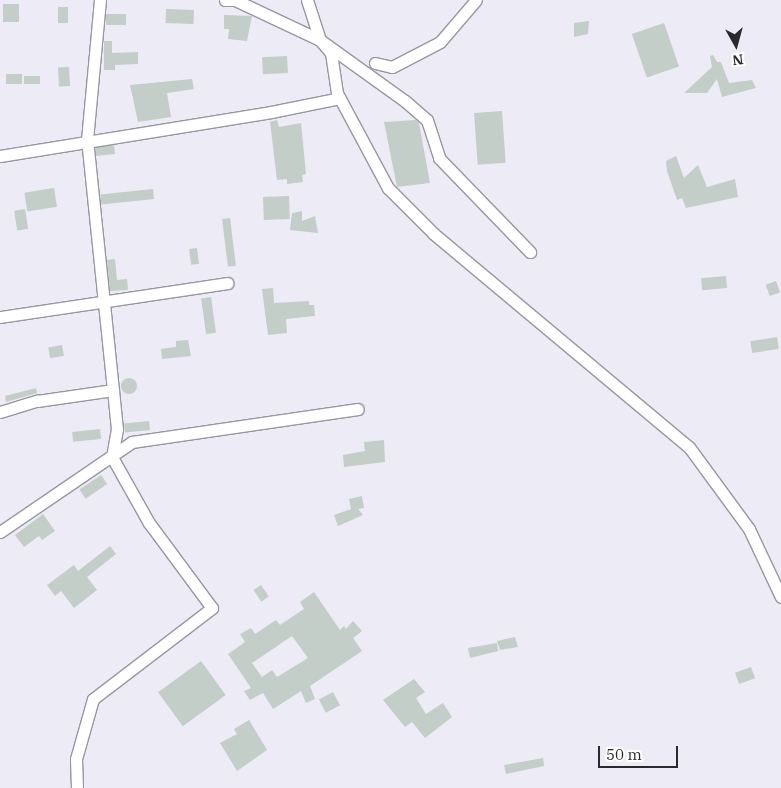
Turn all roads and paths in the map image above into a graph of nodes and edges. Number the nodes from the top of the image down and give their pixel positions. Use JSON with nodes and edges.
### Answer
{"nodes":[{"id":1,"x":100,"y":0,"type":"edge"},
{"id":2,"x":225,"y":0,"type":"edge"},
{"id":3,"x":307,"y":0,"type":"edge"},
{"id":4,"x":476,"y":0,"type":"edge"},
{"id":5,"x":320,"y":40,"type":"junction"},
{"id":6,"x":375,"y":63,"type":"dead end"},
{"id":7,"x":340,"y":98,"type":"junction"},
{"id":8,"x":87,"y":140,"type":"junction"},
{"id":9,"x":0,"y":156,"type":"edge"},
{"id":10,"x":530,"y":252,"type":"dead end"},
{"id":11,"x":227,"y":283,"type":"dead end"},
{"id":12,"x":102,"y":302,"type":"junction"},
{"id":13,"x":0,"y":317,"type":"edge"},
{"id":14,"x":113,"y":390,"type":"junction"},
{"id":15,"x":358,"y":409,"type":"dead end"},
{"id":16,"x":0,"y":412,"type":"edge"},
{"id":17,"x":112,"y":457,"type":"junction"},
{"id":18,"x":0,"y":531,"type":"edge"},
{"id":19,"x":781,"y":597,"type":"edge"},
{"id":20,"x":77,"y":788,"type":"edge"}],
"edges":[{"from":1,"to":8,"type":"street"},
{"from":2,"to":5,"type":"street"},
{"from":3,"to":5,"type":"street"},
{"from":4,"to":6,"type":"street"},
{"from":5,"to":7,"type":"street"},
{"from":5,"to":10,"type":"street"},
{"from":7,"to":8,"type":"street"},
{"from":7,"to":19,"type":"street"},
{"from":8,"to":9,"type":"street"},
{"from":8,"to":12,"type":"street"},
{"from":11,"to":12,"type":"street"},
{"from":12,"to":13,"type":"street"},
{"from":12,"to":14,"type":"street"},
{"from":14,"to":16,"type":"street"},
{"from":14,"to":17,"type":"street"},
{"from":15,"to":17,"type":"street"},
{"from":17,"to":18,"type":"street"},
{"from":17,"to":20,"type":"street"}]}
